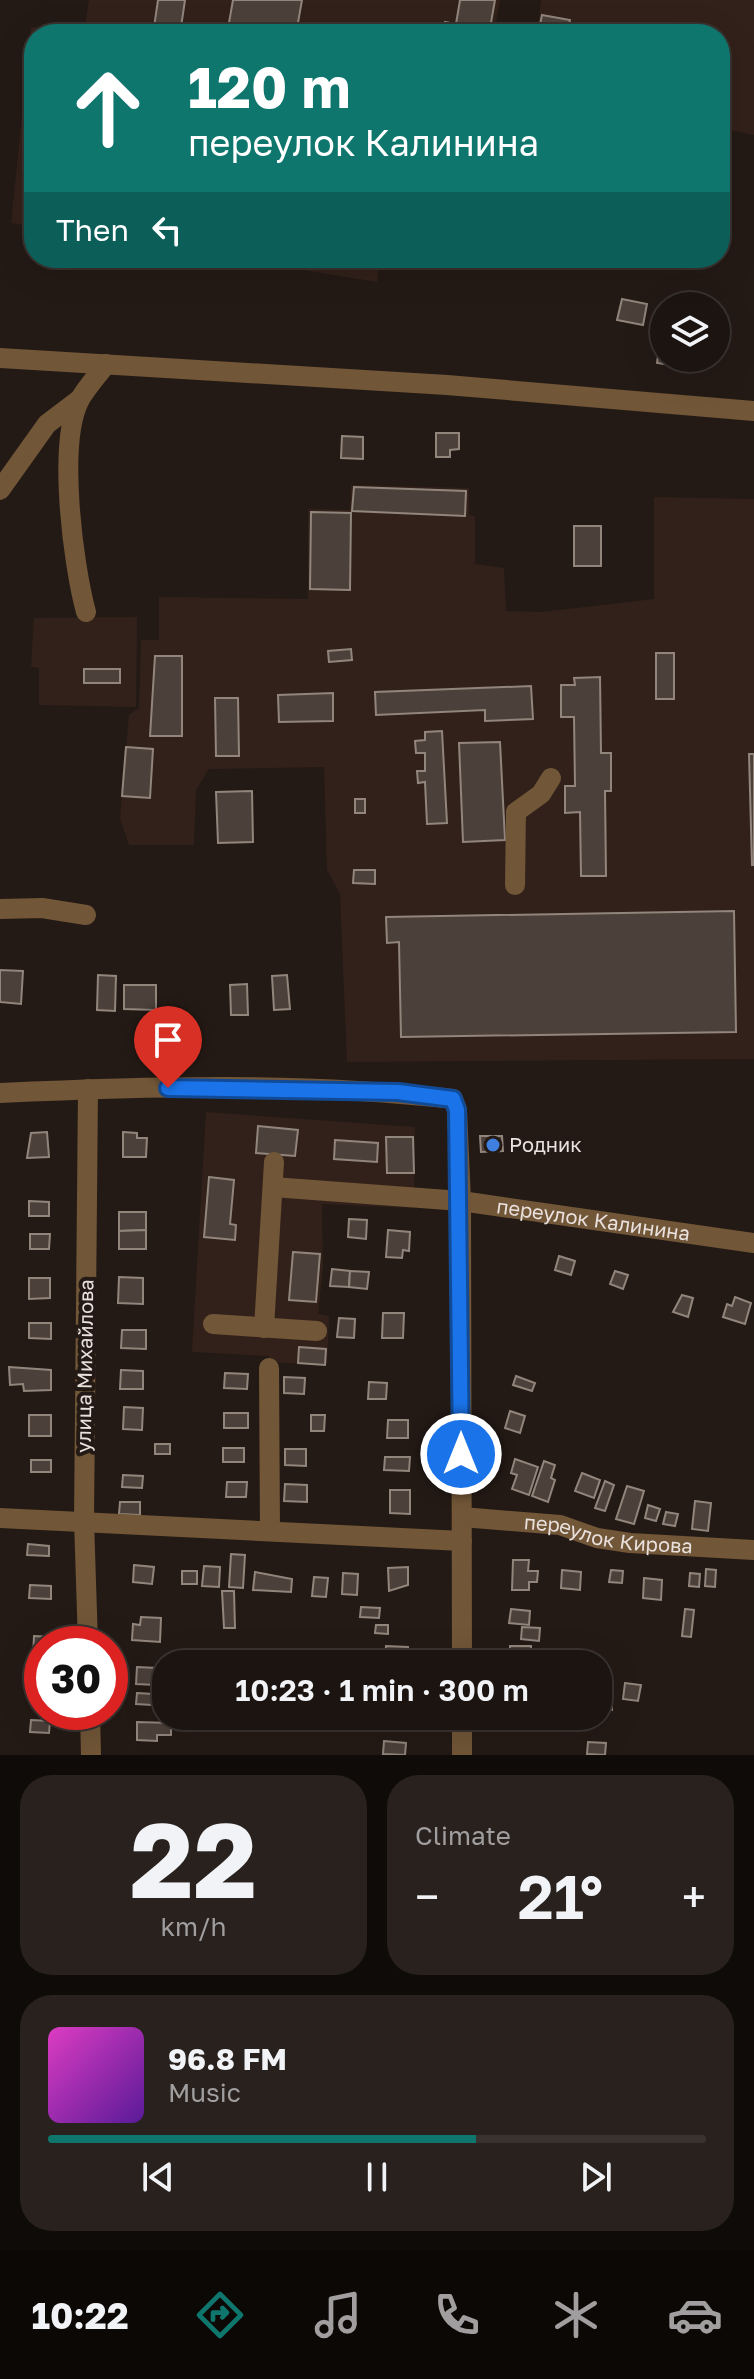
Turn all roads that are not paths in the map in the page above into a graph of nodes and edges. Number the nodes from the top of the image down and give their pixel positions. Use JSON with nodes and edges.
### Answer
{"nodes":[{"id":1,"x":0,"y":358,"type":"edge"},
{"id":2,"x":106,"y":364,"type":"junction"},
{"id":3,"x":80,"y":399,"type":"junction"},
{"id":4,"x":754,"y":411,"type":"edge"},
{"id":5,"x":0,"y":490,"type":"edge"},
{"id":6,"x":86,"y":612,"type":"dead end"},
{"id":7,"x":551,"y":778,"type":"dead end"},
{"id":8,"x":515,"y":885,"type":"dead end"},
{"id":9,"x":1,"y":908,"type":"edge"},
{"id":10,"x":86,"y":915,"type":"dead end"},
{"id":11,"x":88,"y":1089,"type":"junction"},
{"id":12,"x":0,"y":1093,"type":"edge"},
{"id":13,"x":274,"y":1162,"type":"dead end"},
{"id":14,"x":273,"y":1187,"type":"junction"},
{"id":15,"x":461,"y":1201,"type":"junction"},
{"id":16,"x":754,"y":1243,"type":"edge"},
{"id":17,"x":213,"y":1324,"type":"dead end"},
{"id":18,"x":264,"y":1328,"type":"junction"},
{"id":19,"x":317,"y":1331,"type":"dead end"},
{"id":20,"x":269,"y":1368,"type":"dead end"},
{"id":21,"x":462,"y":1517,"type":"junction"},
{"id":22,"x":0,"y":1518,"type":"edge"},
{"id":23,"x":84,"y":1520,"type":"junction"},
{"id":24,"x":270,"y":1530,"type":"junction"},
{"id":25,"x":462,"y":1541,"type":"junction"},
{"id":26,"x":754,"y":1550,"type":"edge"},
{"id":27,"x":87,"y":1626,"type":"edge"},
{"id":28,"x":462,"y":1650,"type":"edge"},
{"id":29,"x":90,"y":1730,"type":"edge"},
{"id":30,"x":462,"y":1730,"type":"edge"},
{"id":31,"x":91,"y":1755,"type":"edge"},
{"id":32,"x":462,"y":1755,"type":"edge"}],
"edges":[{"from":1,"to":2,"type":"street"},
{"from":2,"to":3,"type":"street"},
{"from":2,"to":4,"type":"street"},
{"from":3,"to":5,"type":"street"},
{"from":3,"to":6,"type":"street"},
{"from":7,"to":8,"type":"street"},
{"from":9,"to":10,"type":"street"},
{"from":11,"to":12,"type":"street"},
{"from":11,"to":15,"type":"street"},
{"from":11,"to":23,"type":"street","name":"улица Михайлова"},
{"from":13,"to":14,"type":"street"},
{"from":14,"to":15,"type":"street","name":"переулок Калинина"},
{"from":14,"to":18,"type":"street"},
{"from":15,"to":16,"type":"street","name":"переулок Калинина"},
{"from":15,"to":21,"type":"street"},
{"from":17,"to":18,"type":"street"},
{"from":18,"to":19,"type":"street"},
{"from":20,"to":24,"type":"street"},
{"from":21,"to":25,"type":"street"},
{"from":21,"to":26,"type":"street","name":"переулок Кирова"},
{"from":22,"to":23,"type":"street"},
{"from":23,"to":24,"type":"street"},
{"from":23,"to":27,"type":"street","name":"улица Михайлова"},
{"from":24,"to":25,"type":"street"},
{"from":25,"to":28,"type":"street"},
{"from":29,"to":31,"type":"street"},
{"from":30,"to":32,"type":"street"}]}
